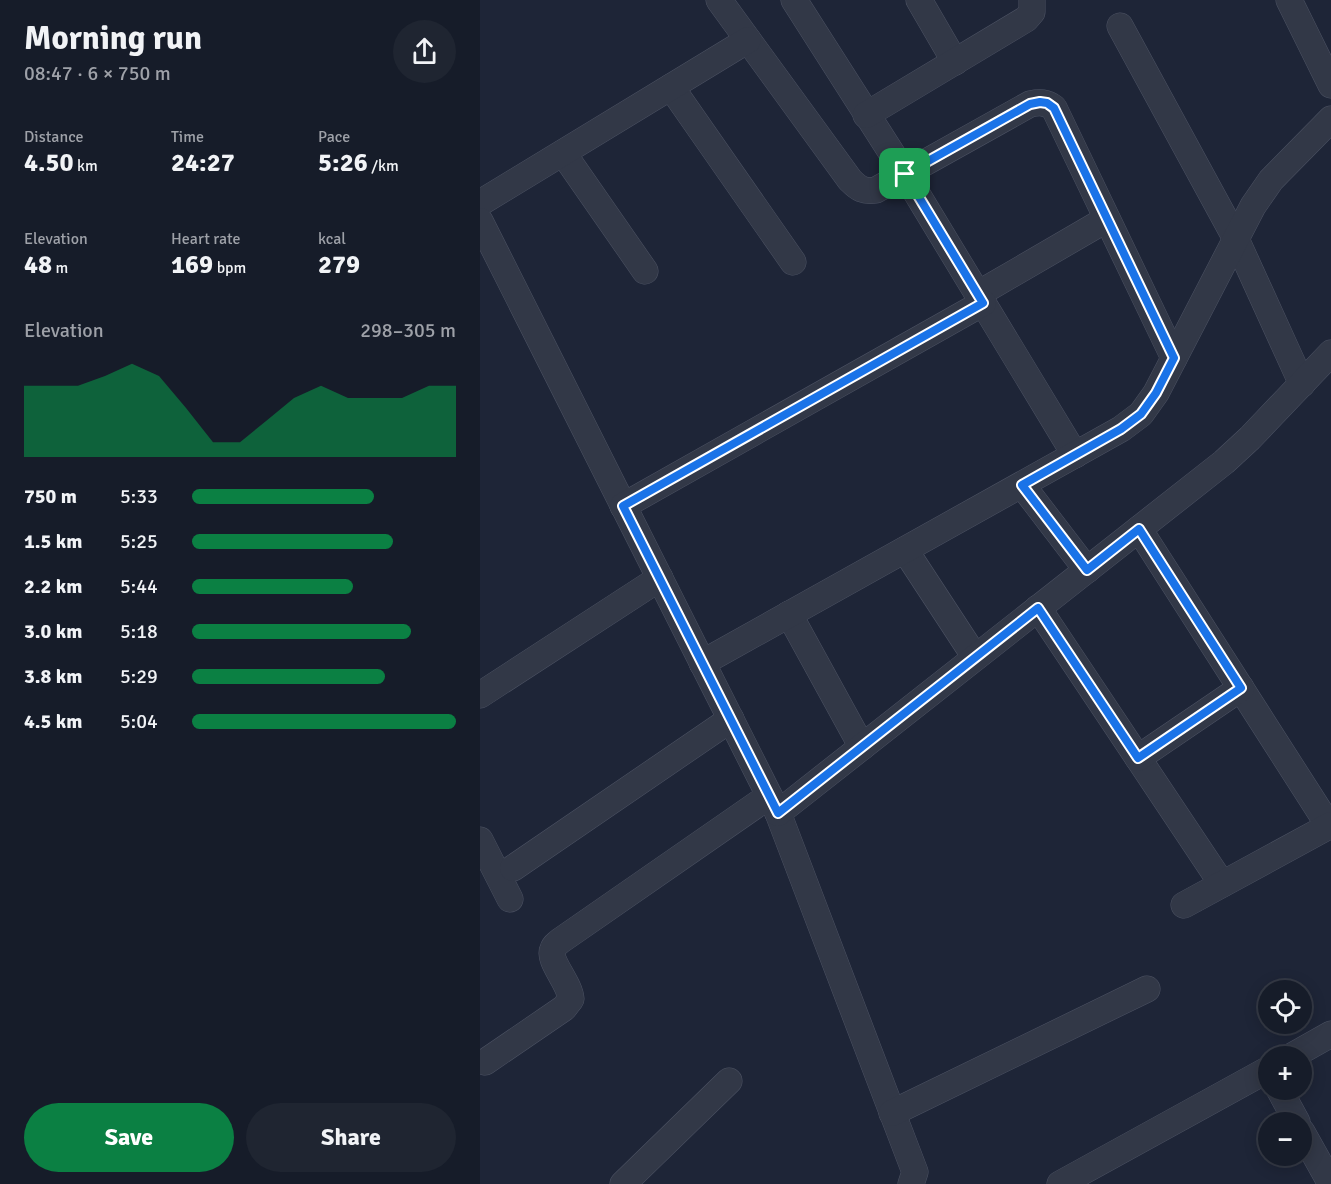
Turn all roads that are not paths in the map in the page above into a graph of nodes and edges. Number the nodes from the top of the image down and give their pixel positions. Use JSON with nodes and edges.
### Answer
{"nodes":[{"id":1,"x":719,"y":0,"type":"edge"},
{"id":2,"x":794,"y":0,"type":"edge"},
{"id":3,"x":919,"y":0,"type":"edge"},
{"id":4,"x":1032,"y":0,"type":"edge"},
{"id":5,"x":1289,"y":0,"type":"edge"},
{"id":6,"x":1120,"y":26,"type":"dead end"},
{"id":7,"x":748,"y":40,"type":"junction"},
{"id":8,"x":956,"y":62,"type":"junction"},
{"id":9,"x":1331,"y":85,"type":"edge"},
{"id":10,"x":671,"y":87,"type":"junction"},
{"id":11,"x":866,"y":115,"type":"junction"},
{"id":12,"x":1331,"y":119,"type":"edge"},
{"id":13,"x":563,"y":153,"type":"junction"},
{"id":14,"x":905,"y":174,"type":"junction"},
{"id":15,"x":480,"y":203,"type":"edge"},
{"id":16,"x":1107,"y":219,"type":"junction"},
{"id":17,"x":480,"y":221,"type":"edge"},
{"id":18,"x":1236,"y":239,"type":"junction"},
{"id":19,"x":794,"y":262,"type":"dead end"},
{"id":20,"x":645,"y":271,"type":"dead end"},
{"id":21,"x":980,"y":298,"type":"junction"},
{"id":22,"x":1331,"y":353,"type":"edge"},
{"id":23,"x":1174,"y":358,"type":"junction"},
{"id":24,"x":1302,"y":384,"type":"junction"},
{"id":25,"x":1075,"y":455,"type":"junction"},
{"id":26,"x":1022,"y":485,"type":"junction"},
{"id":27,"x":623,"y":506,"type":"junction"},
{"id":28,"x":1139,"y":529,"type":"junction"},
{"id":29,"x":905,"y":550,"type":"junction"},
{"id":30,"x":1087,"y":570,"type":"junction"},
{"id":31,"x":660,"y":578,"type":"junction"},
{"id":32,"x":1038,"y":608,"type":"junction"},
{"id":33,"x":789,"y":614,"type":"junction"},
{"id":34,"x":975,"y":657,"type":"junction"},
{"id":35,"x":702,"y":663,"type":"junction"},
{"id":36,"x":1241,"y":688,"type":"junction"},
{"id":37,"x":480,"y":695,"type":"edge"},
{"id":38,"x":731,"y":719,"type":"junction"},
{"id":39,"x":862,"y":747,"type":"junction"},
{"id":40,"x":1138,"y":758,"type":"junction"},
{"id":41,"x":774,"y":804,"type":"junction"},
{"id":42,"x":1330,"y":826,"type":"edge"},
{"id":43,"x":480,"y":840,"type":"edge"},
{"id":44,"x":513,"y":868,"type":"dead end"},
{"id":45,"x":1222,"y":884,"type":"junction"},
{"id":46,"x":510,"y":899,"type":"dead end"},
{"id":47,"x":1184,"y":904,"type":"dead end"},
{"id":48,"x":1147,"y":989,"type":"dead end"},
{"id":49,"x":1331,"y":1034,"type":"edge"},
{"id":50,"x":1310,"y":1046,"type":"edge"},
{"id":51,"x":485,"y":1062,"type":"dead end"},
{"id":52,"x":729,"y":1081,"type":"dead end"},
{"id":53,"x":1258,"y":1082,"type":"edge"},
{"id":54,"x":892,"y":1113,"type":"junction"},
{"id":55,"x":1312,"y":1150,"type":"edge"},
{"id":56,"x":916,"y":1180,"type":"edge"},
{"id":57,"x":1330,"y":1183,"type":"edge"},
{"id":58,"x":623,"y":1184,"type":"edge"},
{"id":59,"x":1060,"y":1184,"type":"edge"}],
"edges":[{"from":1,"to":7,"type":"street"},
{"from":2,"to":11,"type":"street"},
{"from":3,"to":8,"type":"street"},
{"from":4,"to":8,"type":"street"},
{"from":5,"to":9,"type":"street"},
{"from":6,"to":18,"type":"street"},
{"from":7,"to":10,"type":"street"},
{"from":7,"to":14,"type":"street"},
{"from":8,"to":11,"type":"street"},
{"from":10,"to":13,"type":"street"},
{"from":10,"to":19,"type":"street"},
{"from":11,"to":14,"type":"street"},
{"from":12,"to":18,"type":"street"},
{"from":13,"to":15,"type":"street"},
{"from":13,"to":20,"type":"street"},
{"from":14,"to":16,"type":"street"},
{"from":14,"to":21,"type":"street"},
{"from":16,"to":21,"type":"street"},
{"from":16,"to":23,"type":"street"},
{"from":17,"to":27,"type":"street"},
{"from":18,"to":23,"type":"street"},
{"from":18,"to":24,"type":"street"},
{"from":21,"to":25,"type":"street"},
{"from":21,"to":27,"type":"street"},
{"from":22,"to":24,"type":"street"},
{"from":23,"to":25,"type":"street"},
{"from":24,"to":28,"type":"street"},
{"from":25,"to":26,"type":"street"},
{"from":26,"to":29,"type":"street"},
{"from":26,"to":30,"type":"street"},
{"from":27,"to":31,"type":"street"},
{"from":28,"to":30,"type":"street"},
{"from":28,"to":36,"type":"street"},
{"from":29,"to":33,"type":"street"},
{"from":29,"to":34,"type":"street"},
{"from":30,"to":32,"type":"street"},
{"from":31,"to":35,"type":"street"},
{"from":31,"to":37,"type":"street"},
{"from":32,"to":34,"type":"street"},
{"from":32,"to":40,"type":"street"},
{"from":33,"to":35,"type":"street"},
{"from":33,"to":39,"type":"street"},
{"from":34,"to":39,"type":"street"},
{"from":35,"to":38,"type":"street"},
{"from":36,"to":40,"type":"street"},
{"from":36,"to":42,"type":"street"},
{"from":38,"to":41,"type":"street"},
{"from":38,"to":44,"type":"street"},
{"from":39,"to":41,"type":"street"},
{"from":40,"to":45,"type":"street"},
{"from":41,"to":51,"type":"street"},
{"from":41,"to":54,"type":"street"},
{"from":42,"to":45,"type":"street"},
{"from":43,"to":46,"type":"street"},
{"from":45,"to":47,"type":"street"},
{"from":48,"to":54,"type":"street"},
{"from":49,"to":50,"type":"street"},
{"from":52,"to":58,"type":"street"},
{"from":53,"to":59,"type":"street"},
{"from":54,"to":56,"type":"street"},
{"from":55,"to":57,"type":"street"}]}
